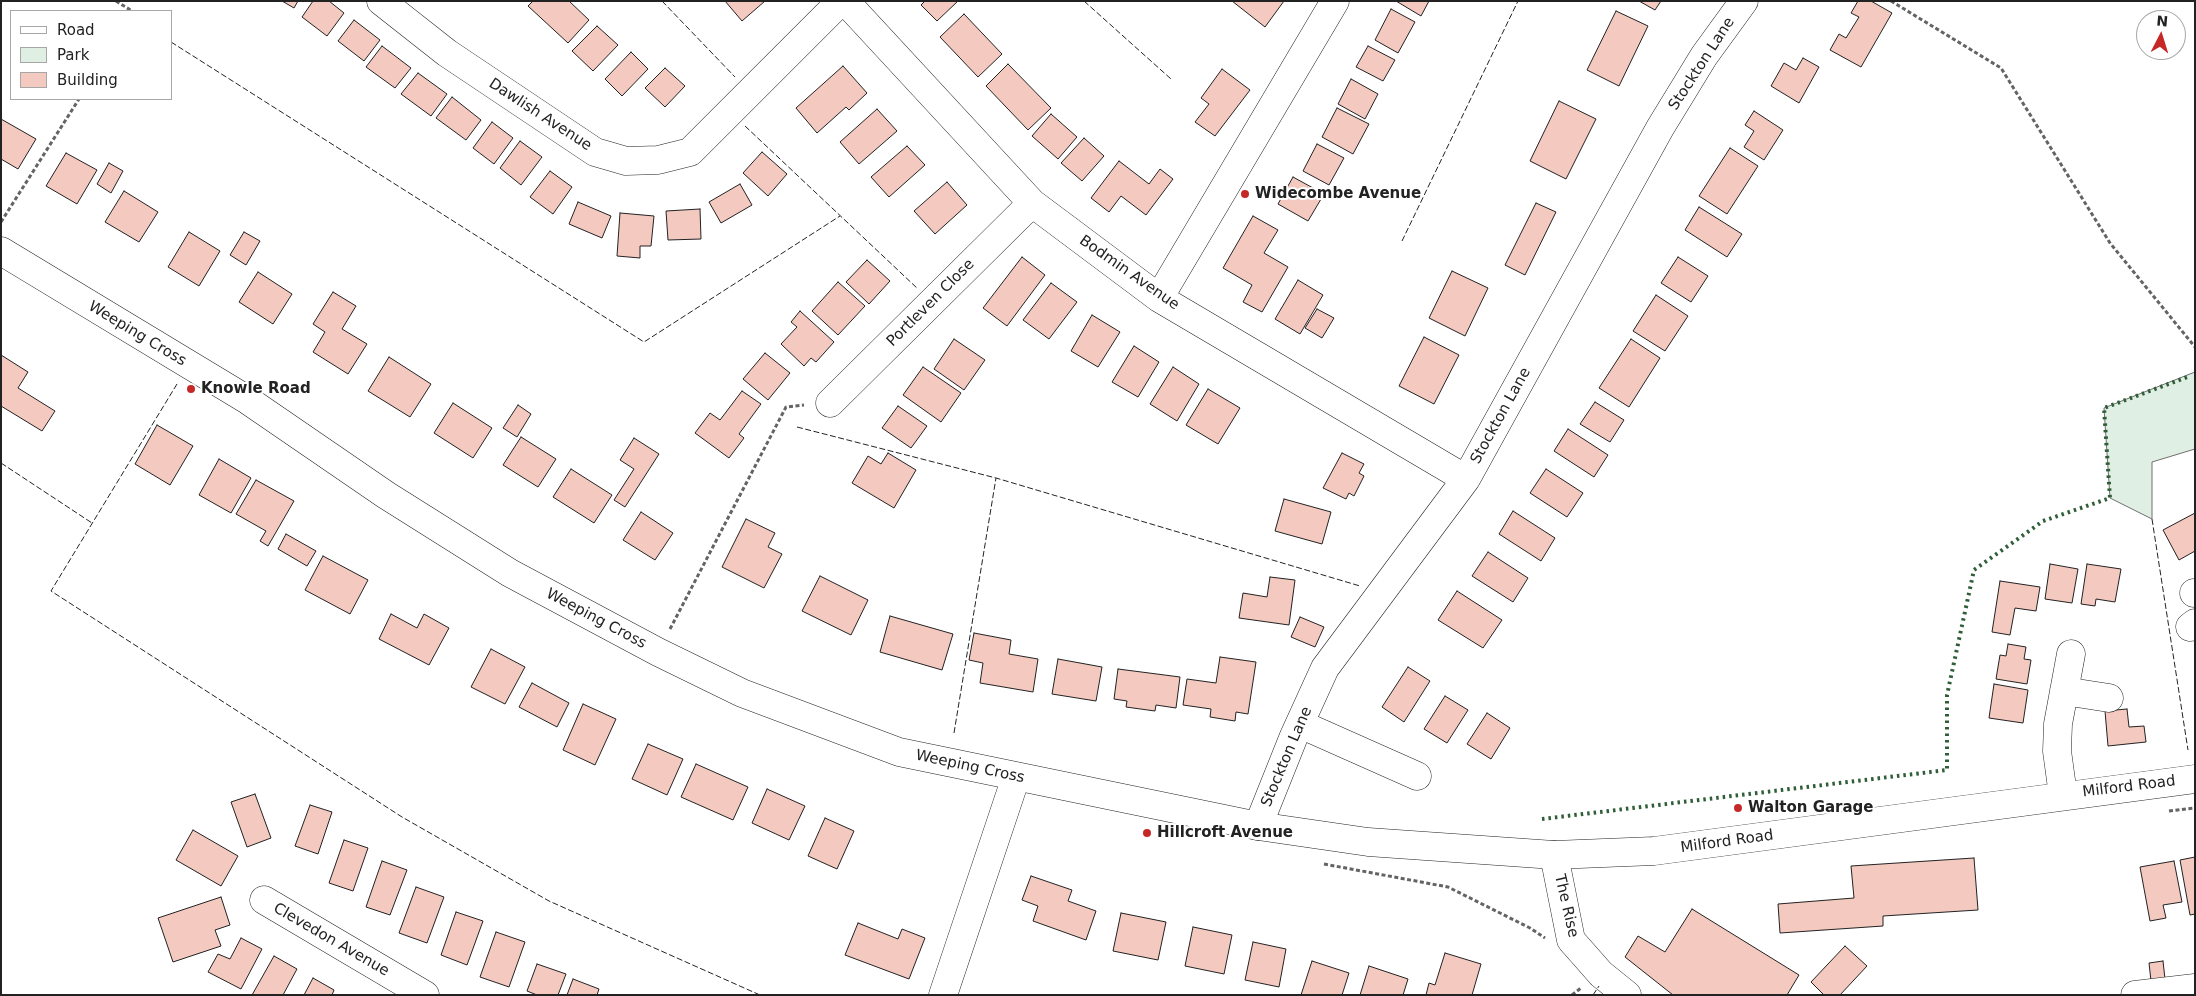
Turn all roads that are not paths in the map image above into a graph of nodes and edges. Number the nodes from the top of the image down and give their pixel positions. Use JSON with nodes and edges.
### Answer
{"nodes":[{"id":1,"x":381,"y":1,"type":"edge"},
{"id":2,"x":841,"y":1,"type":"edge"},
{"id":3,"x":845,"y":1,"type":"edge"},
{"id":4,"x":1335,"y":1,"type":"edge"},
{"id":5,"x":1744,"y":1,"type":"edge"},
{"id":6,"x":1032,"y":203,"type":"junction"},
{"id":7,"x":1,"y":252,"type":"edge"},
{"id":8,"x":1159,"y":298,"type":"junction"},
{"id":9,"x":830,"y":403,"type":"road end"},
{"id":10,"x":1466,"y":479,"type":"junction"},
{"id":11,"x":2071,"y":654,"type":"dead end"},
{"id":12,"x":2064,"y":691,"type":"junction"},
{"id":13,"x":2109,"y":698,"type":"dead end"},
{"id":14,"x":1300,"y":724,"type":"junction"},
{"id":15,"x":1417,"y":776,"type":"dead end"},
{"id":16,"x":1016,"y":777,"type":"junction"},
{"id":17,"x":2195,"y":779,"type":"edge"},
{"id":18,"x":2063,"y":795,"type":"junction"},
{"id":19,"x":1258,"y":826,"type":"junction"},
{"id":20,"x":1554,"y":855,"type":"junction"},
{"id":21,"x":264,"y":900,"type":"dead end"},
{"id":22,"x":2195,"y":988,"type":"edge"},
{"id":23,"x":425,"y":995,"type":"edge"},
{"id":24,"x":942,"y":995,"type":"edge"},
{"id":25,"x":1627,"y":995,"type":"edge"},
{"id":26,"x":2135,"y":995,"type":"edge"}],
"edges":[{"from":1,"to":2,"type":"main road","name":"Dawlish Avenue"},
{"from":3,"to":6,"type":"main road","name":"Bodmin Avenue"},
{"from":4,"to":8,"type":"main road"},
{"from":5,"to":10,"type":"main road","name":"Stockton Lane"},
{"from":6,"to":8,"type":"main road","name":"Bodmin Avenue"},
{"from":6,"to":9,"type":"main road","name":"Portleven Close"},
{"from":7,"to":16,"type":"main road","name":"Weeping Cross"},
{"from":8,"to":10,"type":"main road","name":"Bodmin Avenue"},
{"from":10,"to":14,"type":"main road","name":"Stockton Lane"},
{"from":11,"to":12,"type":"main road"},
{"from":12,"to":13,"type":"main road"},
{"from":12,"to":18,"type":"main road"},
{"from":14,"to":15,"type":"main road"},
{"from":14,"to":19,"type":"main road","name":"Stockton Lane"},
{"from":16,"to":19,"type":"main road","name":"Weeping Cross"},
{"from":16,"to":24,"type":"main road"},
{"from":17,"to":18,"type":"main road","name":"Milford Road"},
{"from":18,"to":20,"type":"main road","name":"Milford Road"},
{"from":19,"to":20,"type":"main road","name":"Milford Road"},
{"from":20,"to":25,"type":"main road","name":"The Rise"},
{"from":21,"to":23,"type":"main road","name":"Clevedon Avenue"},
{"from":22,"to":26,"type":"main road"}]}
